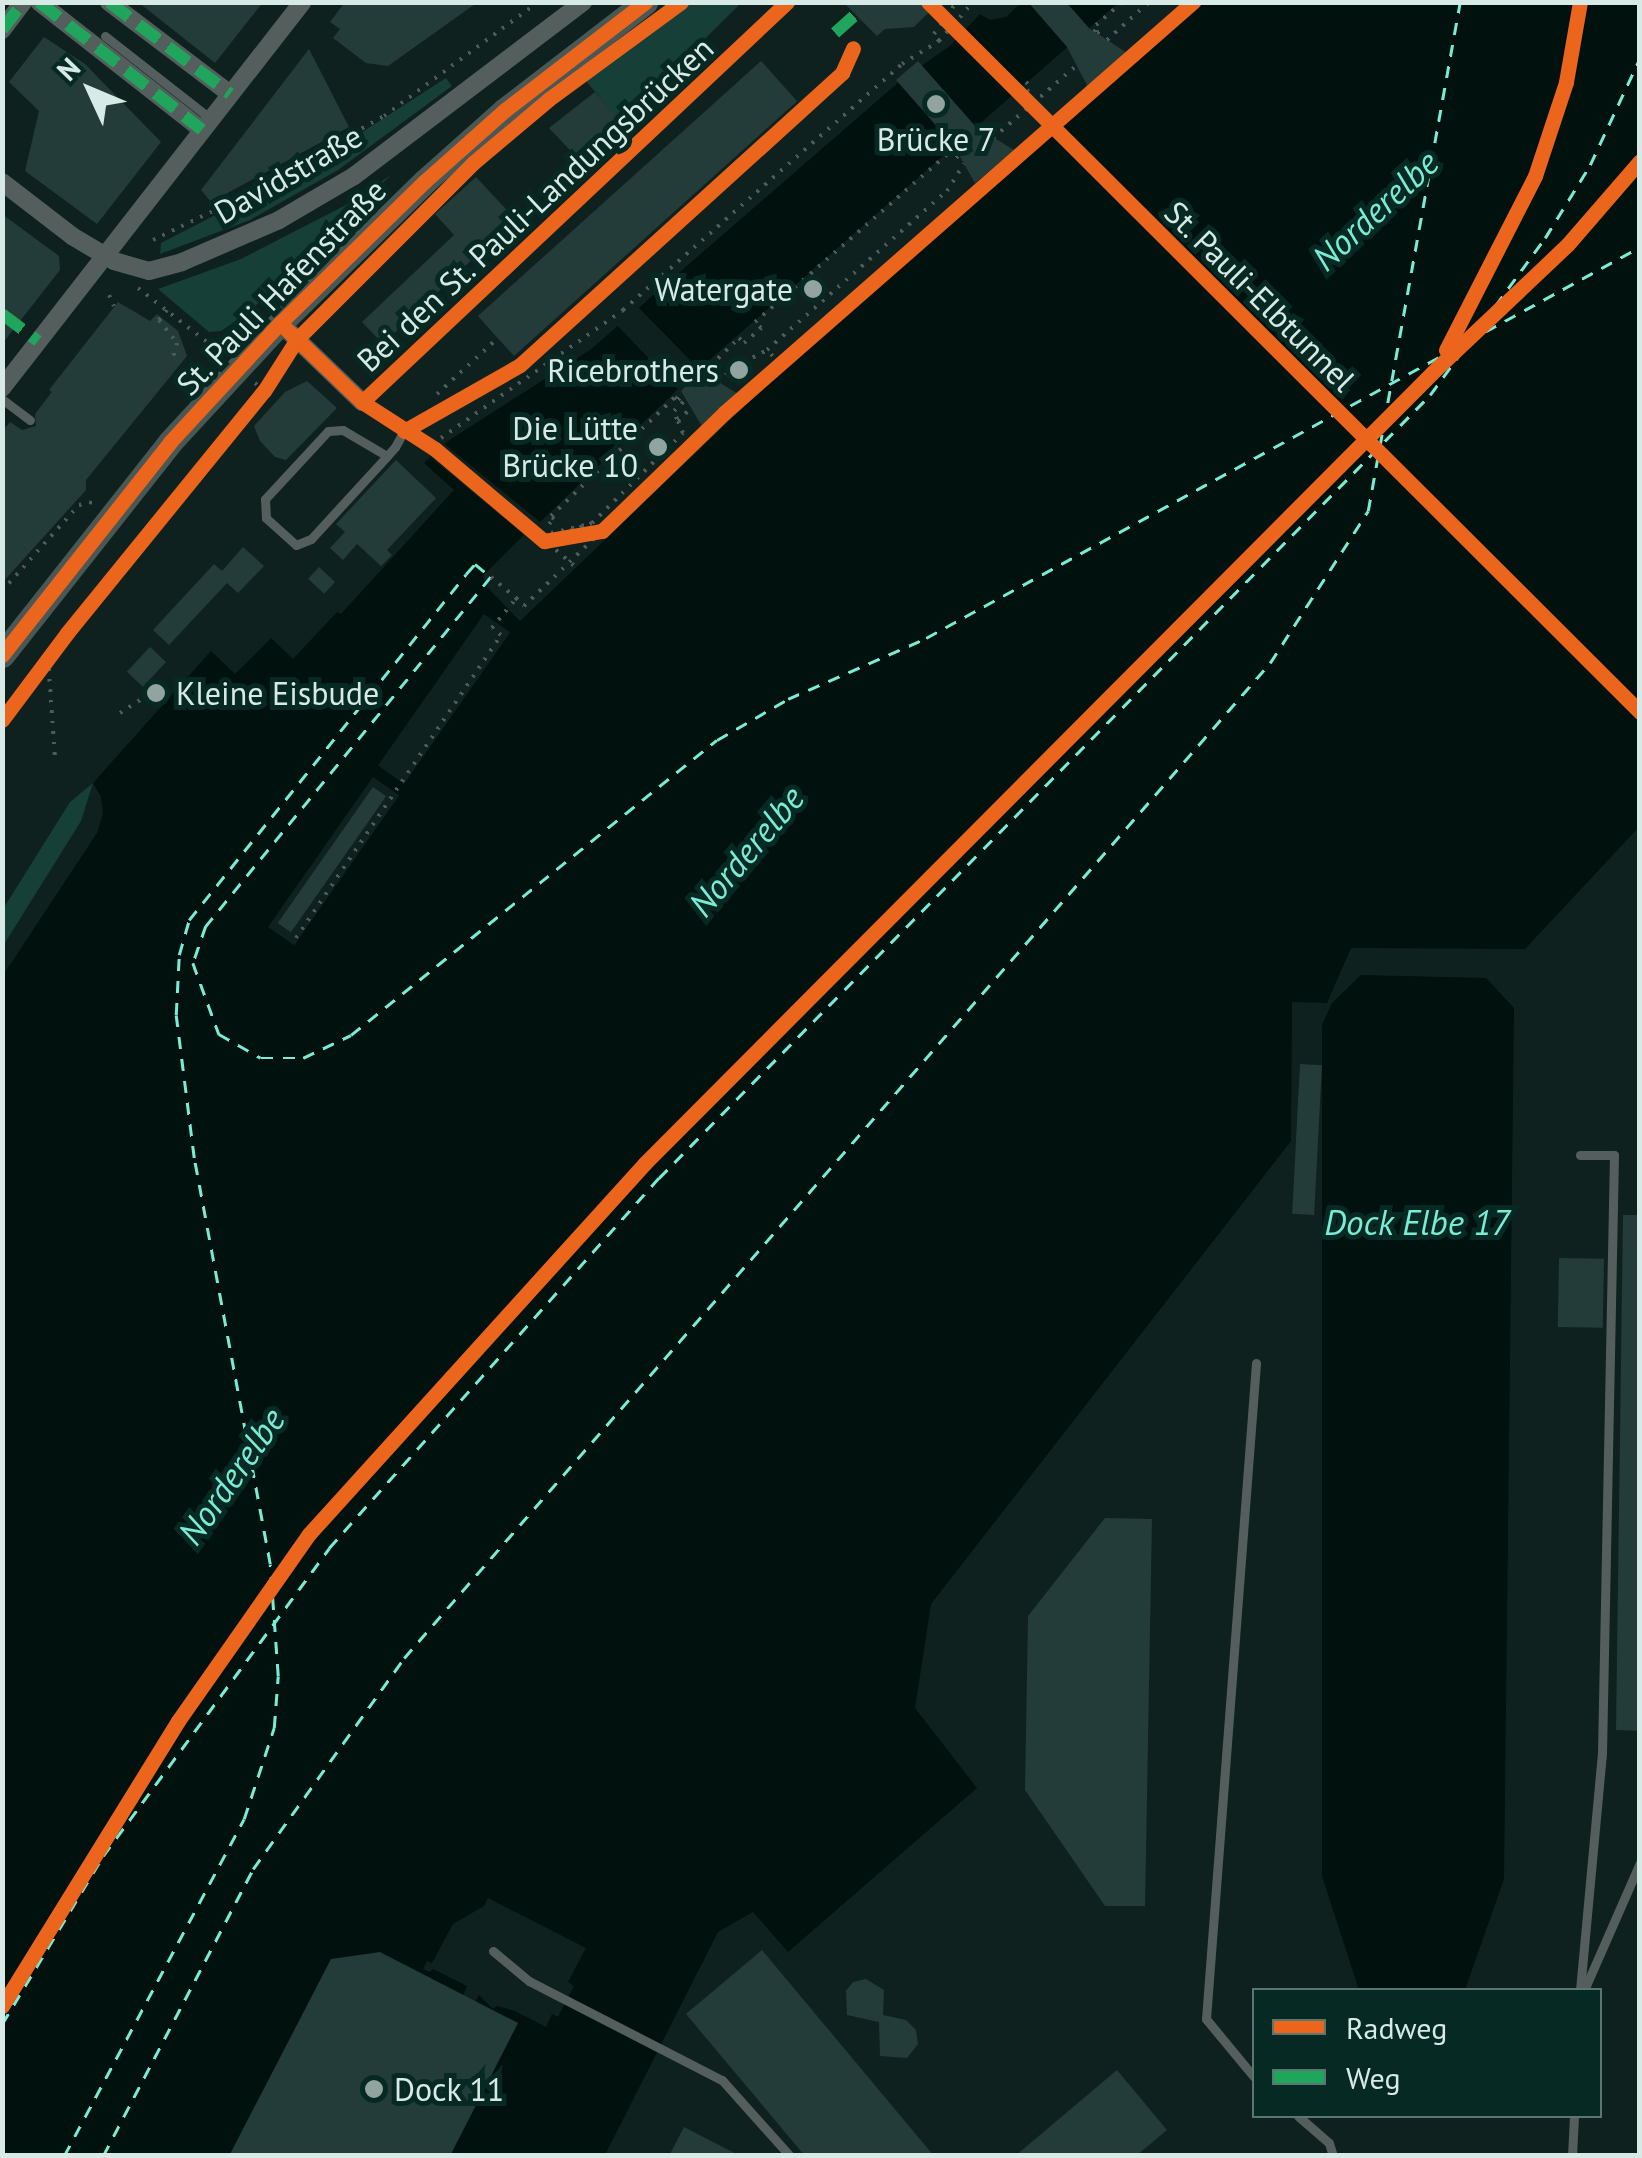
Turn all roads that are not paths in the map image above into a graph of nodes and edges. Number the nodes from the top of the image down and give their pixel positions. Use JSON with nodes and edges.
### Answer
{"nodes":[{"id":1,"x":24,"y":2,"type":"edge"},
{"id":2,"x":39,"y":2,"type":"edge"},
{"id":3,"x":109,"y":2,"type":"edge"},
{"id":4,"x":303,"y":2,"type":"edge"},
{"id":5,"x":583,"y":2,"type":"edge"},
{"id":6,"x":787,"y":2,"type":"edge"},
{"id":7,"x":632,"y":5,"type":"edge"},
{"id":8,"x":2,"y":30,"type":"edge"},
{"id":9,"x":104,"y":36,"type":"dead end"},
{"id":10,"x":853,"y":48,"type":"dead end"},
{"id":11,"x":230,"y":94,"type":"junction"},
{"id":12,"x":206,"y":124,"type":"junction"},
{"id":13,"x":2,"y":182,"type":"edge"},
{"id":14,"x":104,"y":256,"type":"junction"},
{"id":15,"x":280,"y":323,"type":"junction"},
{"id":16,"x":2,"y":388,"type":"edge"},
{"id":17,"x":2,"y":399,"type":"edge"},
{"id":18,"x":362,"y":402,"type":"junction"},
{"id":19,"x":30,"y":420,"type":"dead end"},
{"id":20,"x":404,"y":431,"type":"junction"},
{"id":21,"x":387,"y":456,"type":"junction"},
{"id":22,"x":540,"y":537,"type":"road end"},
{"id":23,"x":2,"y":655,"type":"edge"},
{"id":24,"x":1580,"y":1155,"type":"dead end"},
{"id":25,"x":1256,"y":1363,"type":"dead end"},
{"id":26,"x":1640,"y":1862,"type":"edge"},
{"id":27,"x":493,"y":1952,"type":"dead end"},
{"id":28,"x":1582,"y":1988,"type":"edge"},
{"id":29,"x":1583,"y":1988,"type":"edge"},
{"id":30,"x":1252,"y":2075,"type":"edge"},
{"id":31,"x":1300,"y":2118,"type":"edge"},
{"id":32,"x":1574,"y":2118,"type":"edge"},
{"id":33,"x":790,"y":2156,"type":"edge"},
{"id":34,"x":1334,"y":2156,"type":"edge"},
{"id":35,"x":1572,"y":2156,"type":"edge"}],
"edges":[{"from":1,"to":8,"type":"street"},
{"from":2,"to":12,"type":"street"},
{"from":3,"to":11,"type":"street"},
{"from":4,"to":11,"type":"street"},
{"from":5,"to":14,"type":"street","name":"Davidstraße"},
{"from":6,"to":18,"type":"lane","name":"Bei den St. Pauli-Landungsbrücken"},
{"from":7,"to":15,"type":"main road","name":"St. Pauli Hafenstraße"},
{"from":9,"to":12,"type":"lane"},
{"from":10,"to":20,"type":"lane"},
{"from":11,"to":12,"type":"street"},
{"from":12,"to":14,"type":"street"},
{"from":13,"to":14,"type":"street","name":"Davidstraße"},
{"from":14,"to":16,"type":"street"},
{"from":15,"to":18,"type":"street","name":"Bei den St. Pauli-Landungsbrücken"},
{"from":15,"to":23,"type":"main road","name":"St. Pauli Hafenstraße"},
{"from":17,"to":19,"type":"lane"},
{"from":18,"to":20,"type":"lane","name":"Bei den St. Pauli-Landungsbrücken"},
{"from":20,"to":21,"type":"lane"},
{"from":20,"to":22,"type":"lane","name":"Bei den St. Pauli-Landungsbrücken"},
{"from":21,"to":21,"type":"lane"},
{"from":24,"to":28,"type":"lane"},
{"from":25,"to":30,"type":"lane"},
{"from":26,"to":29,"type":"lane"},
{"from":27,"to":33,"type":"lane"},
{"from":31,"to":34,"type":"lane"},
{"from":32,"to":35,"type":"lane"}]}
